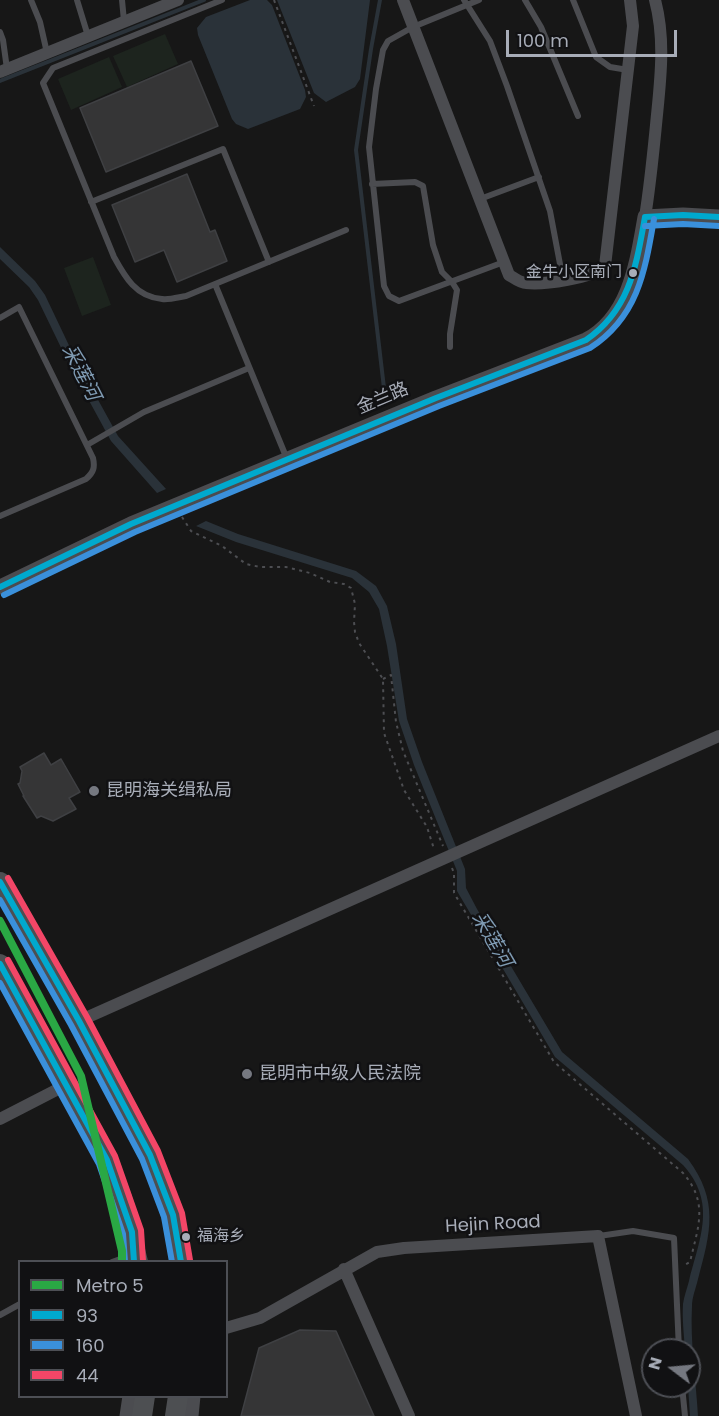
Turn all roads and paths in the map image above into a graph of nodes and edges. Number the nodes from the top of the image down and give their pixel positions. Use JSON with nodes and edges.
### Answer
{"nodes":[{"id":1,"x":31,"y":0,"type":"edge"},
{"id":2,"x":77,"y":0,"type":"edge"},
{"id":3,"x":122,"y":0,"type":"edge"},
{"id":4,"x":178,"y":0,"type":"edge"},
{"id":5,"x":222,"y":0,"type":"edge"},
{"id":6,"x":274,"y":0,"type":"edge"},
{"id":7,"x":403,"y":0,"type":"edge"},
{"id":8,"x":479,"y":0,"type":"edge"},
{"id":9,"x":525,"y":0,"type":"edge"},
{"id":10,"x":573,"y":0,"type":"edge"},
{"id":11,"x":630,"y":0,"type":"edge"},
{"id":12,"x":655,"y":0,"type":"edge"},
{"id":13,"x":465,"y":3,"type":"edge"},
{"id":14,"x":124,"y":22,"type":"junction"},
{"id":15,"x":413,"y":27,"type":"junction"},
{"id":16,"x":0,"y":32,"type":"edge"},
{"id":17,"x":88,"y":37,"type":"junction"},
{"id":18,"x":47,"y":53,"type":"junction"},
{"id":19,"x":628,"y":70,"type":"junction"},
{"id":20,"x":4,"y":71,"type":"edge"},
{"id":21,"x":314,"y":106,"type":"dead end"},
{"id":22,"x":578,"y":116,"type":"dead end"},
{"id":23,"x":539,"y":177,"type":"junction"},
{"id":24,"x":372,"y":184,"type":"junction"},
{"id":25,"x":480,"y":199,"type":"junction"},
{"id":26,"x":91,"y":202,"type":"junction"},
{"id":27,"x":645,"y":217,"type":"junction"},
{"id":28,"x":719,"y":217,"type":"edge"},
{"id":29,"x":346,"y":230,"type":"dead end"},
{"id":30,"x":269,"y":262,"type":"junction"},
{"id":31,"x":504,"y":262,"type":"junction"},
{"id":32,"x":563,"y":280,"type":"junction"},
{"id":33,"x":452,"y":282,"type":"junction"},
{"id":34,"x":215,"y":284,"type":"junction"},
{"id":35,"x":0,"y":318,"type":"edge"},
{"id":36,"x":450,"y":347,"type":"dead end"},
{"id":37,"x":249,"y":368,"type":"junction"},
{"id":38,"x":87,"y":445,"type":"junction"},
{"id":39,"x":288,"y":460,"type":"junction"},
{"id":40,"x":176,"y":506,"type":"junction"},
{"id":41,"x":0,"y":516,"type":"edge"},
{"id":42,"x":0,"y":587,"type":"edge"},
{"id":43,"x":383,"y":679,"type":"junction"},
{"id":44,"x":719,"y":736,"type":"edge"},
{"id":45,"x":444,"y":858,"type":"junction"},
{"id":46,"x":0,"y":882,"type":"edge"},
{"id":47,"x":0,"y":964,"type":"edge"},
{"id":48,"x":79,"y":1021,"type":"junction"},
{"id":49,"x":66,"y":1085,"type":"junction"},
{"id":50,"x":0,"y":1119,"type":"edge"},
{"id":51,"x":598,"y":1236,"type":"junction"},
{"id":52,"x":135,"y":1259,"type":"edge"},
{"id":53,"x":181,"y":1260,"type":"edge"},
{"id":54,"x":344,"y":1269,"type":"junction"},
{"id":55,"x":675,"y":1271,"type":"junction"},
{"id":56,"x":18,"y":1305,"type":"edge"},
{"id":57,"x":0,"y":1316,"type":"edge"},
{"id":58,"x":228,"y":1327,"type":"edge"},
{"id":59,"x":678,"y":1338,"type":"edge"},
{"id":60,"x":130,"y":1398,"type":"edge"},
{"id":61,"x":145,"y":1398,"type":"edge"},
{"id":62,"x":178,"y":1398,"type":"edge"},
{"id":63,"x":193,"y":1398,"type":"edge"},
{"id":64,"x":683,"y":1398,"type":"edge"},
{"id":65,"x":127,"y":1416,"type":"edge"},
{"id":66,"x":142,"y":1416,"type":"edge"},
{"id":67,"x":175,"y":1416,"type":"edge"},
{"id":68,"x":191,"y":1416,"type":"edge"},
{"id":69,"x":408,"y":1416,"type":"edge"},
{"id":70,"x":636,"y":1416,"type":"edge"},
{"id":71,"x":685,"y":1416,"type":"edge"}],
"edges":[{"from":1,"to":18,"type":"lane"},
{"from":2,"to":17,"type":"lane"},
{"from":3,"to":14,"type":"lane"},
{"from":4,"to":14,"type":"street"},
{"from":5,"to":26,"type":"lane"},
{"from":6,"to":21,"type":"path"},
{"from":7,"to":15,"type":"street"},
{"from":8,"to":13,"type":"lane"},
{"from":9,"to":22,"type":"lane"},
{"from":10,"to":19,"type":"lane"},
{"from":11,"to":19,"type":"street"},
{"from":12,"to":27,"type":"street"},
{"from":13,"to":15,"type":"lane"},
{"from":13,"to":23,"type":"lane"},
{"from":14,"to":17,"type":"street"},
{"from":15,"to":24,"type":"lane"},
{"from":15,"to":25,"type":"street"},
{"from":16,"to":20,"type":"lane"},
{"from":17,"to":18,"type":"street"},
{"from":18,"to":20,"type":"street"},
{"from":19,"to":32,"type":"street"},
{"from":23,"to":25,"type":"lane"},
{"from":23,"to":32,"type":"lane"},
{"from":24,"to":33,"type":"lane"},
{"from":24,"to":33,"type":"lane"},
{"from":25,"to":31,"type":"street"},
{"from":26,"to":30,"type":"lane"},
{"from":26,"to":34,"type":"lane"},
{"from":27,"to":28,"type":"street"},
{"from":27,"to":39,"type":"street","name":"金兰路"},
{"from":29,"to":30,"type":"lane"},
{"from":30,"to":34,"type":"lane"},
{"from":31,"to":32,"type":"street"},
{"from":31,"to":33,"type":"lane"},
{"from":33,"to":36,"type":"lane"},
{"from":34,"to":37,"type":"lane"},
{"from":35,"to":38,"type":"lane"},
{"from":37,"to":38,"type":"lane"},
{"from":37,"to":39,"type":"lane"},
{"from":38,"to":41,"type":"lane"},
{"from":39,"to":40,"type":"street","name":"金兰路"},
{"from":40,"to":42,"type":"street","name":"金兰路"},
{"from":40,"to":43,"type":"path"},
{"from":43,"to":45,"type":"path"},
{"from":43,"to":45,"type":"path"},
{"from":44,"to":45,"type":"street"},
{"from":45,"to":48,"type":"street"},
{"from":45,"to":55,"type":"path"},
{"from":46,"to":48,"type":"main road"},
{"from":47,"to":49,"type":"main road"},
{"from":48,"to":53,"type":"main road"},
{"from":49,"to":50,"type":"street"},
{"from":49,"to":52,"type":"main road"},
{"from":51,"to":54,"type":"street","name":"Hejin Road"},
{"from":51,"to":55,"type":"lane"},
{"from":51,"to":70,"type":"street"},
{"from":54,"to":58,"type":"street","name":"Hejin Road"},
{"from":54,"to":69,"type":"street"},
{"from":55,"to":59,"type":"lane"},
{"from":56,"to":57,"type":"lane"},
{"from":60,"to":65,"type":"street"},
{"from":61,"to":66,"type":"main road"},
{"from":62,"to":67,"type":"main road"},
{"from":63,"to":68,"type":"street"},
{"from":64,"to":71,"type":"lane"}]}
